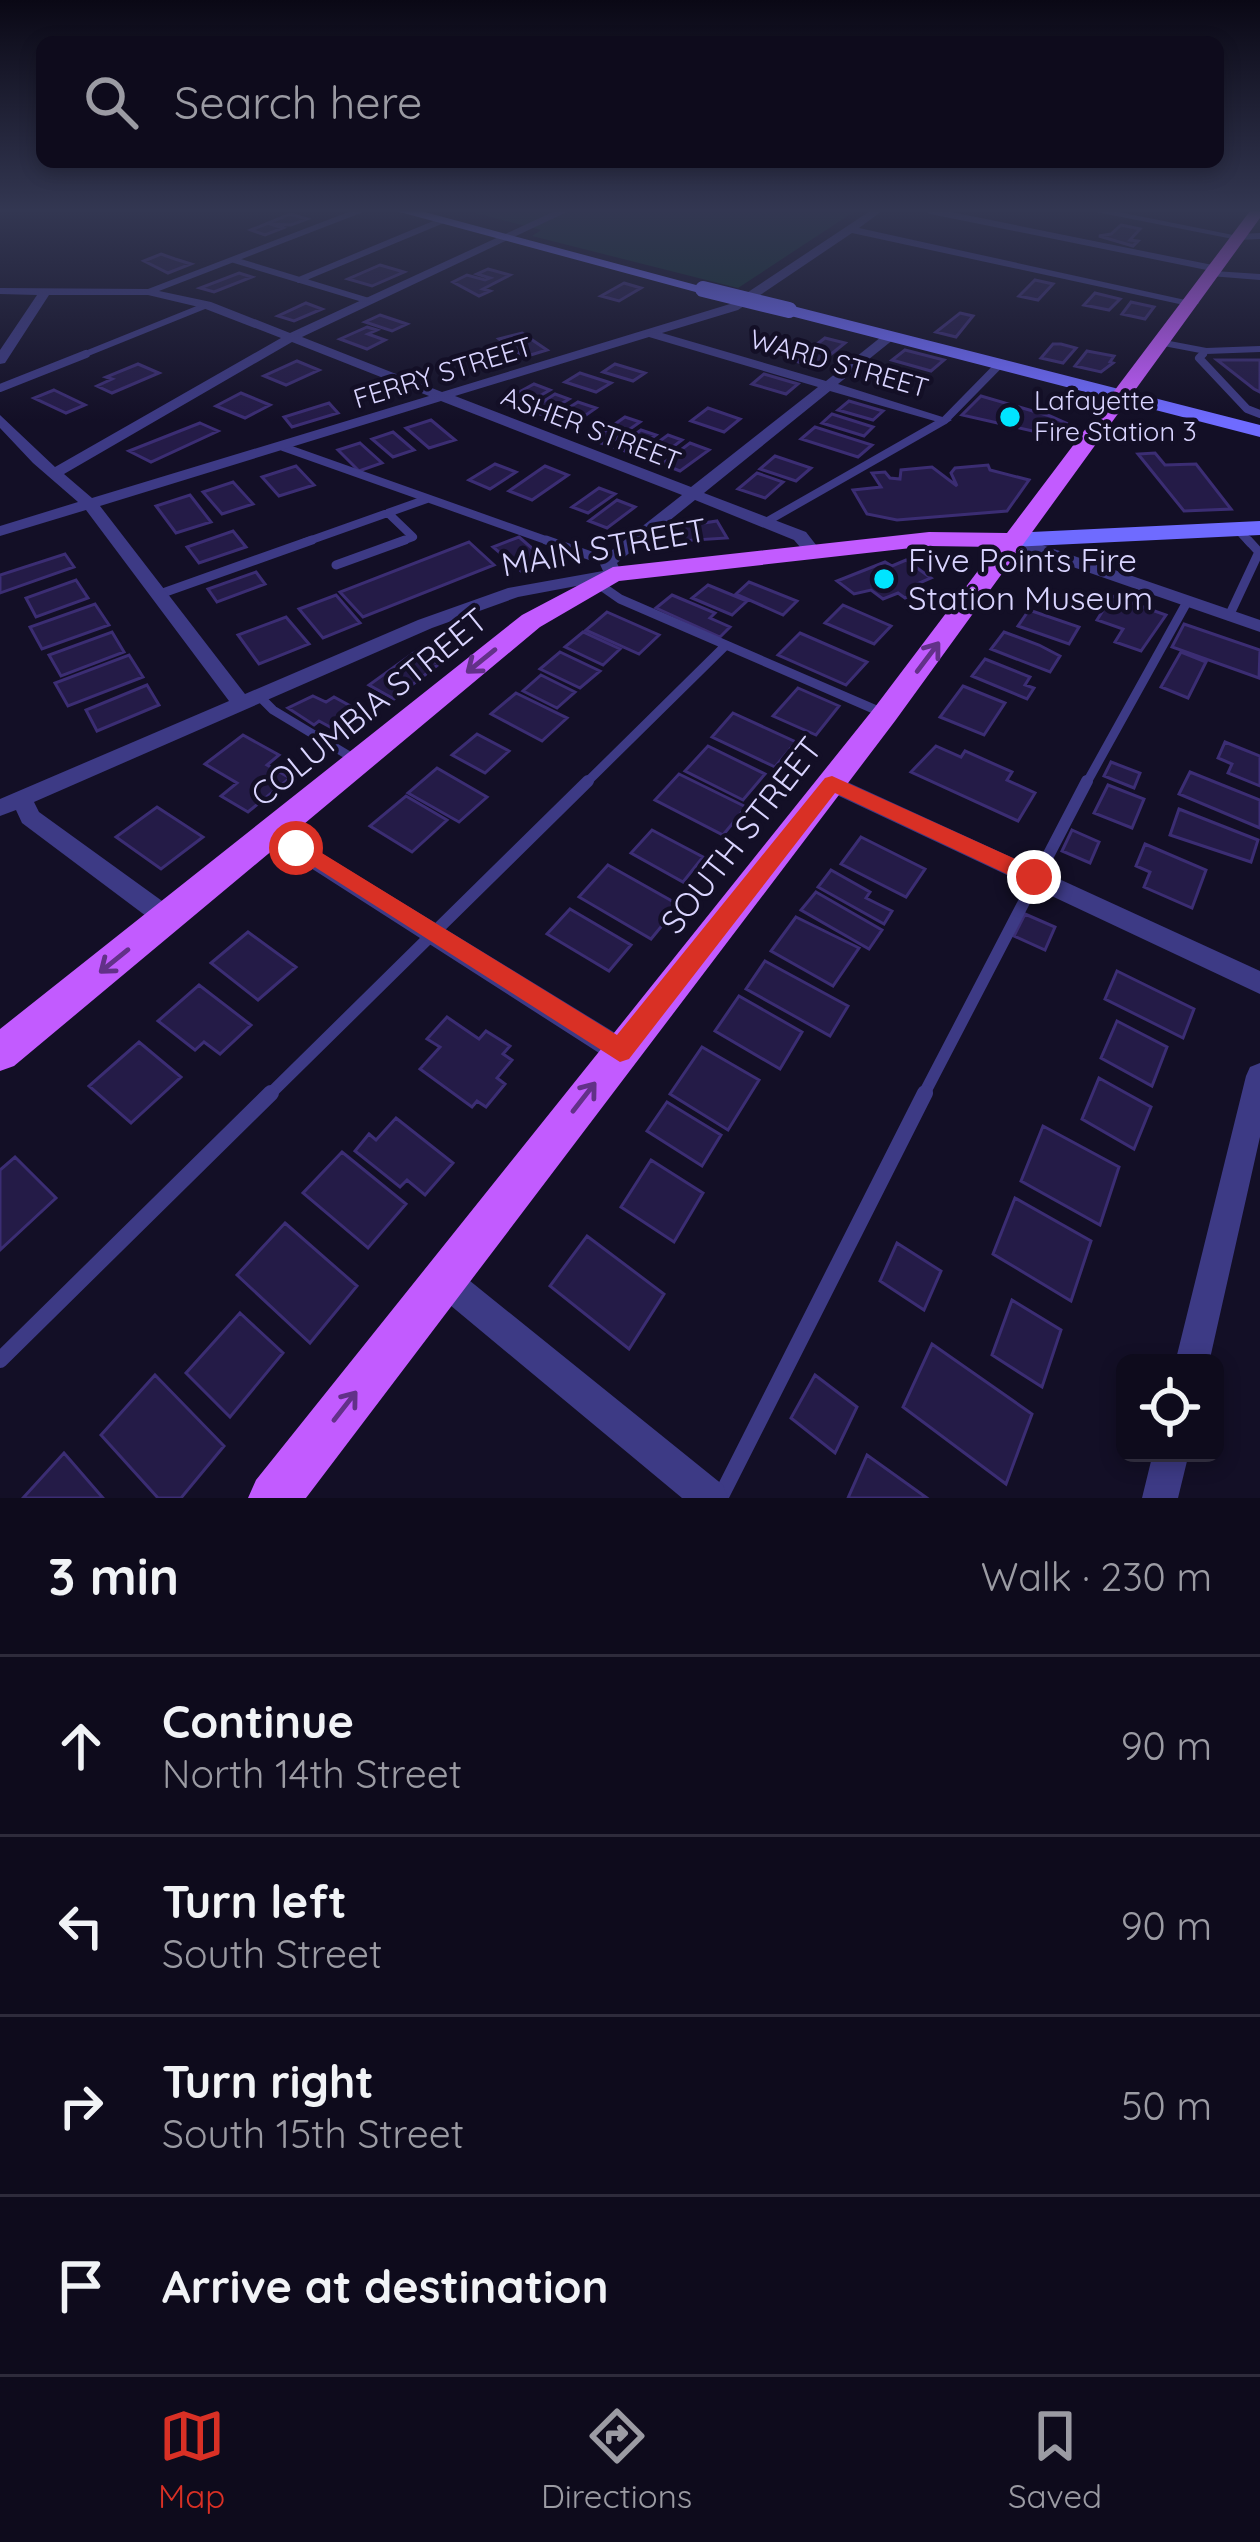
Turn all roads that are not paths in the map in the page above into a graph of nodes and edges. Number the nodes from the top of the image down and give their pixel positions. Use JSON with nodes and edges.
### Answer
{"nodes":[{"id":1,"x":178,"y":281,"type":"edge"},
{"id":2,"x":301,"y":281,"type":"edge"},
{"id":3,"x":415,"y":281,"type":"edge"},
{"id":4,"x":672,"y":281,"type":"edge"},
{"id":5,"x":774,"y":281,"type":"edge"},
{"id":6,"x":1091,"y":281,"type":"edge"},
{"id":7,"x":1209,"y":281,"type":"edge"},
{"id":8,"x":0,"y":291,"type":"edge"},
{"id":9,"x":45,"y":292,"type":"junction"},
{"id":10,"x":148,"y":292,"type":"junction"},
{"id":11,"x":369,"y":301,"type":"junction"},
{"id":12,"x":1193,"y":303,"type":"junction"},
{"id":13,"x":207,"y":305,"type":"junction"},
{"id":14,"x":651,"y":334,"type":"junction"},
{"id":15,"x":890,"y":336,"type":"junction"},
{"id":16,"x":292,"y":337,"type":"junction"},
{"id":17,"x":1164,"y":343,"type":"junction"},
{"id":18,"x":1260,"y":349,"type":"edge"},
{"id":19,"x":1206,"y":351,"type":"junction"},
{"id":20,"x":0,"y":359,"type":"edge"},
{"id":21,"x":997,"y":367,"type":"dead end"},
{"id":22,"x":826,"y":386,"type":"junction"},
{"id":23,"x":0,"y":388,"type":"edge"},
{"id":24,"x":1125,"y":395,"type":"junction"},
{"id":25,"x":441,"y":398,"type":"junction"},
{"id":26,"x":1260,"y":414,"type":"edge"},
{"id":27,"x":0,"y":419,"type":"edge"},
{"id":28,"x":945,"y":420,"type":"junction"},
{"id":29,"x":1260,"y":431,"type":"edge"},
{"id":30,"x":283,"y":447,"type":"junction"},
{"id":31,"x":53,"y":474,"type":"junction"},
{"id":32,"x":693,"y":494,"type":"junction"},
{"id":33,"x":427,"y":499,"type":"junction"},
{"id":34,"x":90,"y":504,"type":"junction"},
{"id":35,"x":388,"y":513,"type":"junction"},
{"id":36,"x":766,"y":522,"type":"junction"},
{"id":37,"x":1249,"y":529,"type":"edge"},
{"id":38,"x":0,"y":531,"type":"edge"},
{"id":39,"x":1013,"y":541,"type":"junction"},
{"id":40,"x":812,"y":550,"type":"junction"},
{"id":41,"x":337,"y":565,"type":"dead end"},
{"id":42,"x":606,"y":573,"type":"junction"},
{"id":43,"x":160,"y":594,"type":"junction"},
{"id":44,"x":1187,"y":602,"type":"junction"},
{"id":45,"x":479,"y":606,"type":"junction"},
{"id":46,"x":1229,"y":616,"type":"junction"},
{"id":47,"x":531,"y":621,"type":"junction"},
{"id":48,"x":1260,"y":626,"type":"edge"},
{"id":49,"x":724,"y":646,"type":"junction"},
{"id":50,"x":250,"y":700,"type":"junction"},
{"id":51,"x":885,"y":714,"type":"junction"},
{"id":52,"x":358,"y":762,"type":"junction"},
{"id":53,"x":832,"y":783,"type":"junction"},
{"id":54,"x":11,"y":803,"type":"edge"},
{"id":55,"x":272,"y":832,"type":"junction"},
{"id":56,"x":1034,"y":877,"type":"junction"},
{"id":57,"x":167,"y":918,"type":"junction"},
{"id":58,"x":432,"y":932,"type":"junction"},
{"id":59,"x":1260,"y":983,"type":"edge"},
{"id":60,"x":620,"y":1051,"type":"junction"},
{"id":61,"x":0,"y":1053,"type":"edge"},
{"id":62,"x":1260,"y":1076,"type":"edge"},
{"id":63,"x":443,"y":1279,"type":"junction"},
{"id":64,"x":1194,"y":1354,"type":"edge"},
{"id":65,"x":0,"y":1360,"type":"edge"},
{"id":66,"x":1169,"y":1462,"type":"edge"},
{"id":67,"x":274,"y":1498,"type":"edge"},
{"id":68,"x":710,"y":1498,"type":"edge"},
{"id":69,"x":720,"y":1498,"type":"edge"},
{"id":70,"x":1160,"y":1498,"type":"edge"}],
"edges":[{"from":1,"to":10,"type":"street"},
{"from":2,"to":11,"type":"lane"},
{"from":3,"to":11,"type":"street"},
{"from":4,"to":15,"type":"main road","bridge":true},
{"from":5,"to":14,"type":"street","name":"FERRY STREET"},
{"from":6,"to":12,"type":"street"},
{"from":7,"to":12,"type":"main road","name":"SOUTH STREET"},
{"from":8,"to":9,"type":"street","name":"ASHER STREET"},
{"from":9,"to":10,"type":"street","name":"ASHER STREET"},
{"from":9,"to":20,"type":"street"},
{"from":10,"to":13,"type":"street","name":"ASHER STREET"},
{"from":11,"to":16,"type":"street"},
{"from":12,"to":17,"type":"main road","name":"SOUTH STREET"},
{"from":13,"to":16,"type":"street","name":"ASHER STREET"},
{"from":13,"to":23,"type":"lane"},
{"from":14,"to":22,"type":"street","name":"WARD STREET"},
{"from":14,"to":25,"type":"street","name":"FERRY STREET"},
{"from":15,"to":22,"type":"street","name":"COLUMBIA STREET"},
{"from":15,"to":24,"type":"main road"},
{"from":16,"to":25,"type":"street","name":"ASHER STREET"},
{"from":16,"to":31,"type":"street"},
{"from":17,"to":19,"type":"lane"},
{"from":17,"to":24,"type":"main road","name":"SOUTH STREET"},
{"from":18,"to":19,"type":"lane"},
{"from":19,"to":26,"type":"lane"},
{"from":21,"to":28,"type":"lane"},
{"from":22,"to":28,"type":"street","name":"WARD STREET"},
{"from":22,"to":32,"type":"street","name":"COLUMBIA STREET"},
{"from":24,"to":29,"type":"main road"},
{"from":24,"to":39,"type":"main road","name":"SOUTH STREET"},
{"from":25,"to":30,"type":"street","name":"FERRY STREET"},
{"from":25,"to":32,"type":"street","name":"ASHER STREET"},
{"from":27,"to":31,"type":"street"},
{"from":28,"to":36,"type":"lane"},
{"from":30,"to":33,"type":"lane"},
{"from":30,"to":34,"type":"street","name":"FERRY STREET"},
{"from":31,"to":34,"type":"street"},
{"from":32,"to":36,"type":"street","name":"ASHER STREET"},
{"from":32,"to":42,"type":"street","name":"COLUMBIA STREET"},
{"from":33,"to":35,"type":"lane"},
{"from":33,"to":42,"type":"lane"},
{"from":34,"to":38,"type":"street","name":"FERRY STREET"},
{"from":34,"to":43,"type":"street"},
{"from":35,"to":41,"type":"lane"},
{"from":35,"to":43,"type":"lane"},
{"from":36,"to":40,"type":"street","name":"ASHER STREET"},
{"from":37,"to":39,"type":"main road","name":"MAIN STREET"},
{"from":37,"to":46,"type":"lane"},
{"from":39,"to":40,"type":"main road","name":"MAIN STREET"},
{"from":39,"to":44,"type":"street"},
{"from":51,"to":39,"type":"main road","name":"SOUTH STREET","one_way":true},
{"from":40,"to":42,"type":"main road","name":"MAIN STREET"},
{"from":42,"to":45,"type":"street","name":"MAIN STREET"},
{"from":42,"to":47,"type":"main road","name":"COLUMBIA STREET"},
{"from":42,"to":49,"type":"lane"},
{"from":43,"to":50,"type":"street"},
{"from":44,"to":46,"type":"street"},
{"from":44,"to":56,"type":"lane"},
{"from":45,"to":47,"type":"street"},
{"from":45,"to":50,"type":"street","name":"MAIN STREET"},
{"from":46,"to":48,"type":"street"},
{"from":47,"to":52,"type":"main road","name":"COLUMBIA STREET","one_way":true},
{"from":49,"to":51,"type":"lane"},
{"from":49,"to":58,"type":"lane"},
{"from":50,"to":52,"type":"lane"},
{"from":50,"to":54,"type":"street","name":"MAIN STREET"},
{"from":51,"to":53,"type":"main road","name":"SOUTH STREET"},
{"from":52,"to":55,"type":"main road","name":"COLUMBIA STREET"},
{"from":53,"to":56,"type":"street"},
{"from":53,"to":60,"type":"main road","name":"SOUTH STREET"},
{"from":54,"to":57,"type":"street"},
{"from":55,"to":57,"type":"main road","name":"COLUMBIA STREET"},
{"from":55,"to":58,"type":"street"},
{"from":56,"to":59,"type":"street"},
{"from":56,"to":69,"type":"lane"},
{"from":57,"to":61,"type":"main road","name":"COLUMBIA STREET","one_way":true},
{"from":58,"to":60,"type":"street"},
{"from":58,"to":65,"type":"lane"},
{"from":63,"to":60,"type":"main road","name":"SOUTH STREET","one_way":true},
{"from":62,"to":64,"type":"street"},
{"from":67,"to":63,"type":"main road","name":"SOUTH STREET","one_way":true},
{"from":63,"to":68,"type":"street"},
{"from":66,"to":70,"type":"street"}]}
